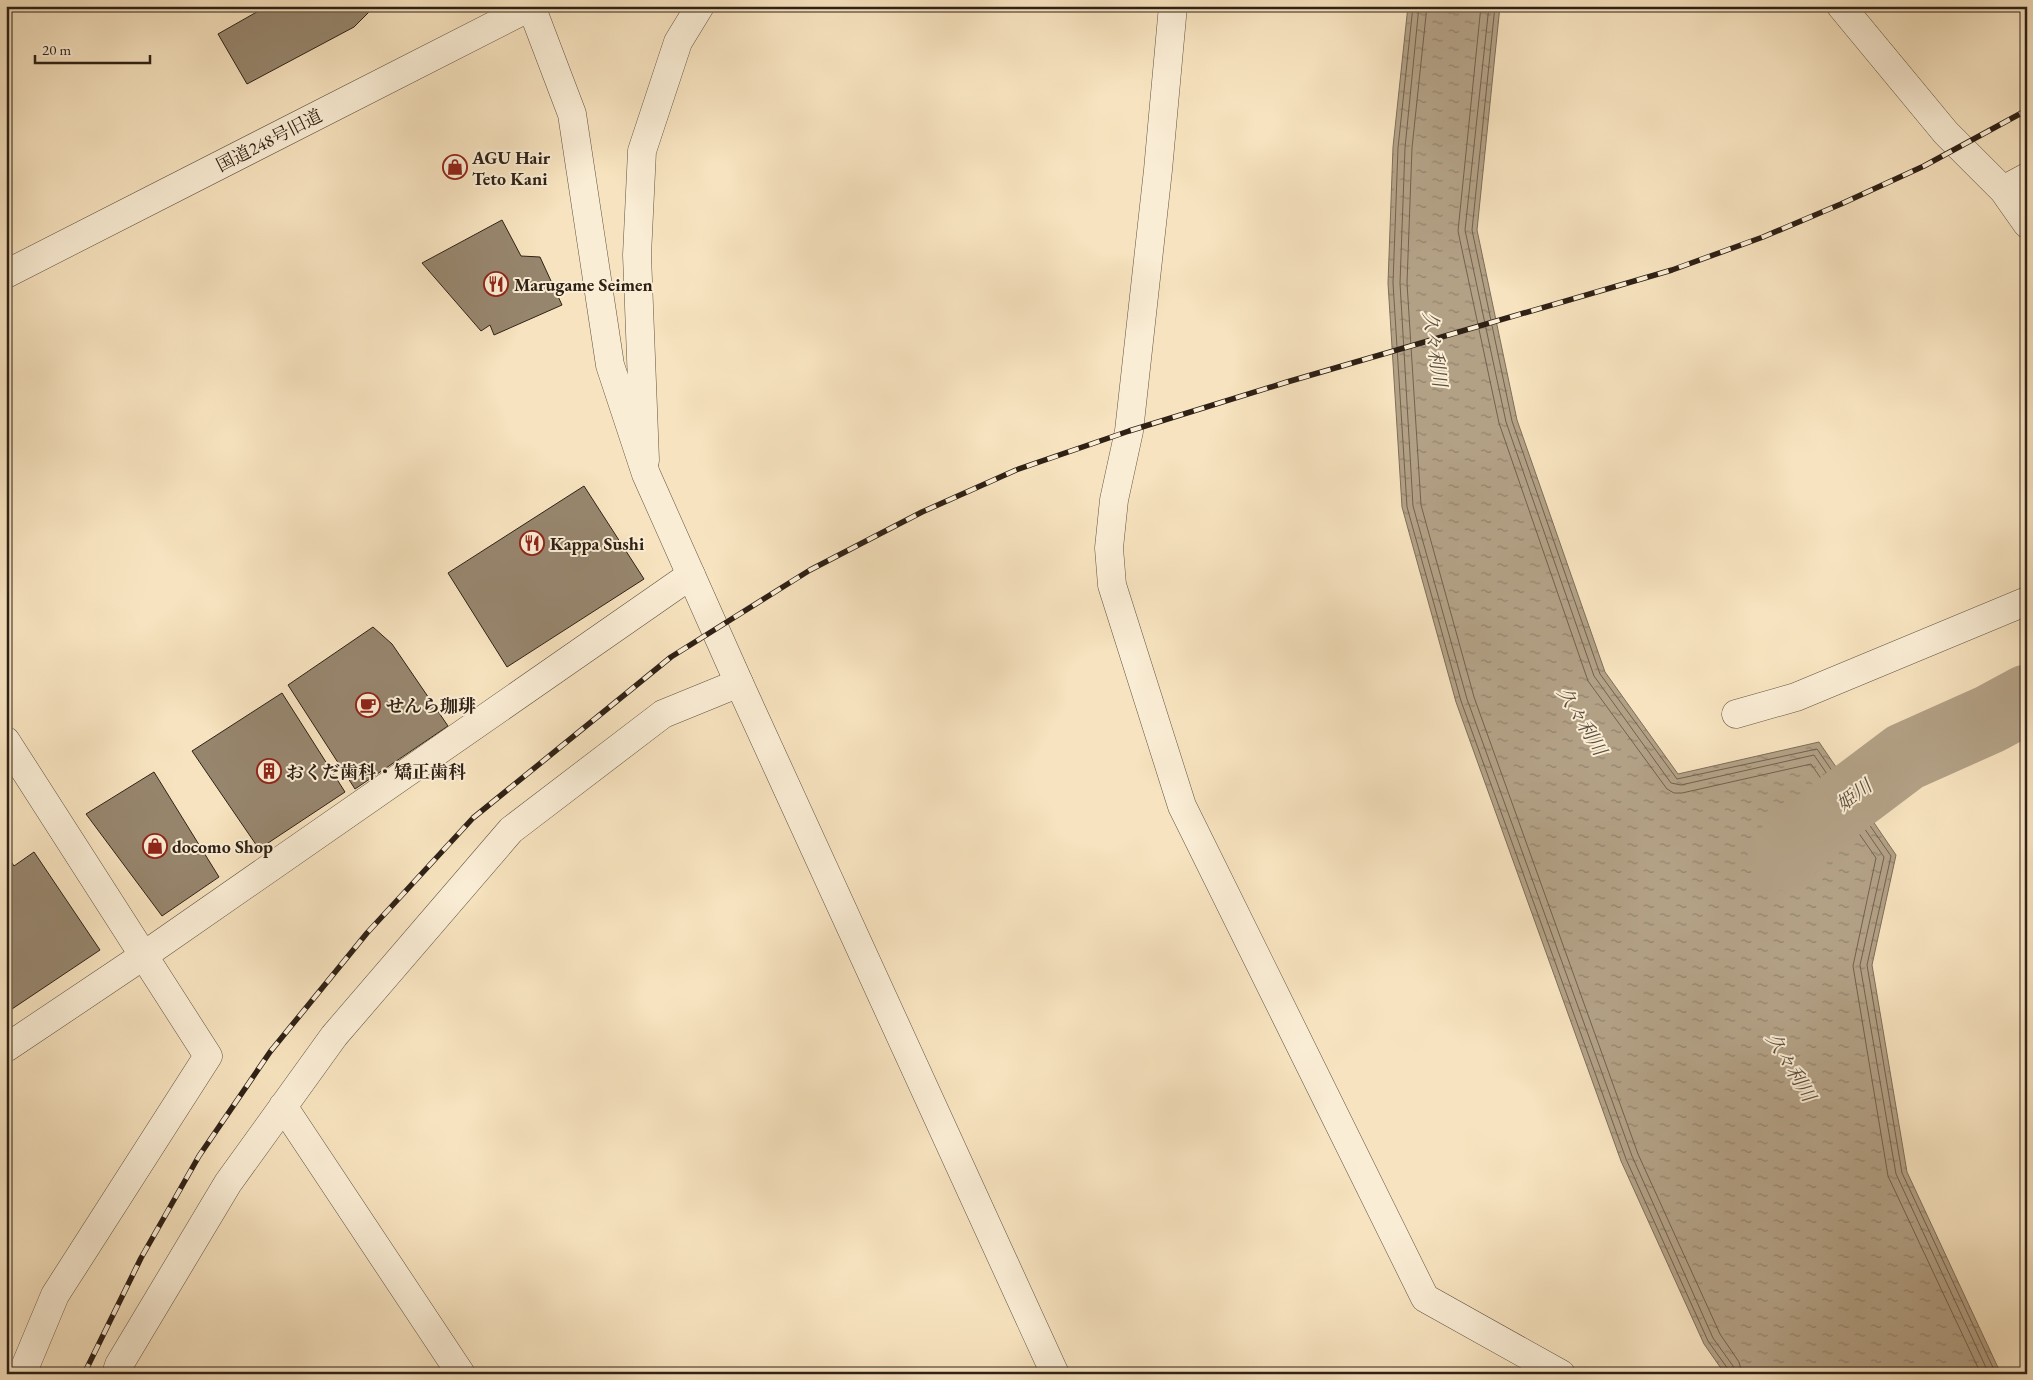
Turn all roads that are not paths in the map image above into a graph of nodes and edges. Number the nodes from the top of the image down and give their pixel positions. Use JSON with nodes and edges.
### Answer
{"nodes":[{"id":1,"x":531,"y":6,"type":"edge"},
{"id":2,"x":700,"y":6,"type":"edge"},
{"id":3,"x":1173,"y":6,"type":"edge"},
{"id":4,"x":1841,"y":6,"type":"edge"},
{"id":5,"x":2027,"y":177,"type":"edge"},
{"id":6,"x":2003,"y":190,"type":"junction"},
{"id":7,"x":2027,"y":224,"type":"edge"},
{"id":8,"x":6,"y":274,"type":"edge"},
{"id":9,"x":646,"y":474,"type":"junction"},
{"id":10,"x":691,"y":576,"type":"junction"},
{"id":11,"x":2027,"y":601,"type":"edge"},
{"id":12,"x":739,"y":683,"type":"junction"},
{"id":13,"x":1736,"y":714,"type":"dead end"},
{"id":14,"x":6,"y":741,"type":"edge"},
{"id":15,"x":144,"y":956,"type":"junction"},
{"id":16,"x":6,"y":1048,"type":"edge"},
{"id":17,"x":283,"y":1106,"type":"junction"},
{"id":18,"x":22,"y":1374,"type":"edge"},
{"id":19,"x":116,"y":1374,"type":"edge"},
{"id":20,"x":461,"y":1374,"type":"edge"},
{"id":21,"x":1055,"y":1374,"type":"edge"},
{"id":22,"x":1561,"y":1374,"type":"edge"}],
"edges":[{"from":1,"to":8,"type":"street","name":"国道248号旧道"},
{"from":1,"to":9,"type":"street"},
{"from":2,"to":9,"type":"street"},
{"from":3,"to":22,"type":"street"},
{"from":4,"to":6,"type":"street"},
{"from":5,"to":6,"type":"street"},
{"from":6,"to":7,"type":"street"},
{"from":9,"to":10,"type":"street"},
{"from":10,"to":12,"type":"street"},
{"from":10,"to":15,"type":"street"},
{"from":11,"to":13,"type":"street"},
{"from":12,"to":17,"type":"street"},
{"from":12,"to":21,"type":"street"},
{"from":14,"to":15,"type":"street"},
{"from":15,"to":16,"type":"street"},
{"from":15,"to":18,"type":"street"},
{"from":17,"to":19,"type":"street"},
{"from":17,"to":20,"type":"street"}]}
